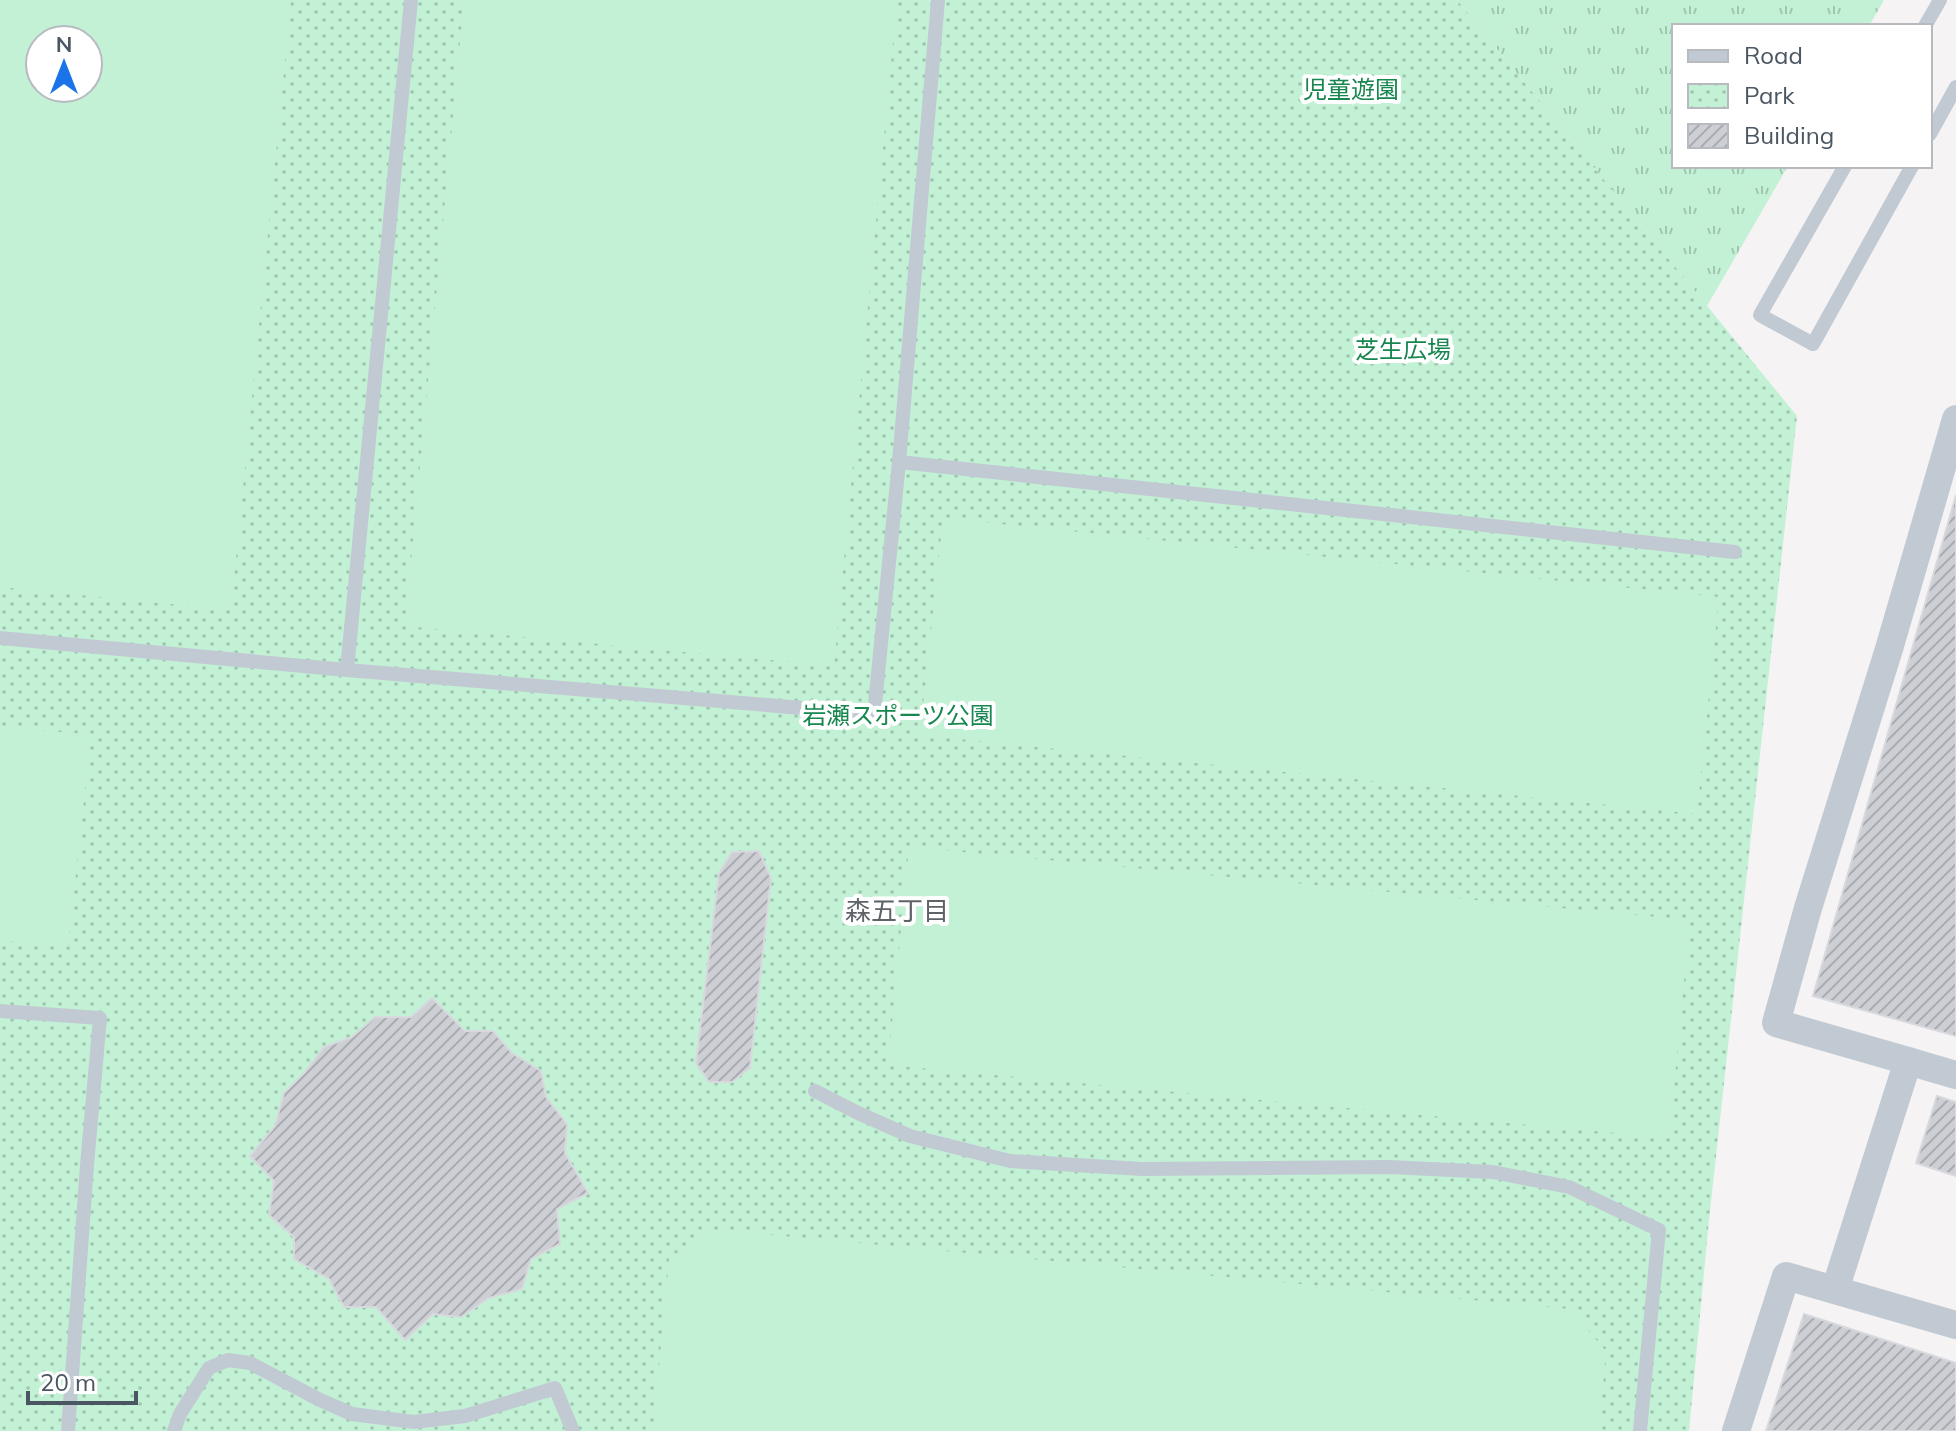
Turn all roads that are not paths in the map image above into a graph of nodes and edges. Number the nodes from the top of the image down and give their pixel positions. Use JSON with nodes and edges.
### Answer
{"nodes":[{"id":1,"x":411,"y":0,"type":"edge"},
{"id":2,"x":938,"y":0,"type":"edge"},
{"id":3,"x":1940,"y":0,"type":"edge"},
{"id":4,"x":1926,"y":24,"type":"edge"},
{"id":5,"x":1956,"y":87,"type":"edge"},
{"id":6,"x":1932,"y":130,"type":"edge"},
{"id":7,"x":1844,"y":168,"type":"edge"},
{"id":8,"x":1911,"y":168,"type":"edge"},
{"id":9,"x":1956,"y":419,"type":"edge"},
{"id":10,"x":899,"y":462,"type":"junction"},
{"id":11,"x":1735,"y":552,"type":"dead end"},
{"id":12,"x":0,"y":638,"type":"edge"},
{"id":13,"x":347,"y":670,"type":"junction"},
{"id":14,"x":0,"y":1011,"type":"edge"},
{"id":15,"x":1908,"y":1061,"type":"junction"},
{"id":16,"x":1956,"y":1075,"type":"edge"},
{"id":17,"x":815,"y":1091,"type":"dead end"},
{"id":18,"x":1835,"y":1290,"type":"junction"},
{"id":19,"x":1956,"y":1325,"type":"edge"},
{"id":20,"x":68,"y":1431,"type":"edge"},
{"id":21,"x":174,"y":1431,"type":"edge"},
{"id":22,"x":573,"y":1431,"type":"edge"},
{"id":23,"x":1640,"y":1431,"type":"edge"},
{"id":24,"x":1736,"y":1431,"type":"edge"}],
"edges":[{"from":1,"to":13,"type":"lane"},
{"from":2,"to":10,"type":"lane"},
{"from":3,"to":4,"type":"lane"},
{"from":5,"to":6,"type":"lane"},
{"from":7,"to":8,"type":"lane"},
{"from":9,"to":15,"type":"street"},
{"from":10,"to":11,"type":"lane"},
{"from":10,"to":13,"type":"lane"},
{"from":12,"to":13,"type":"lane"},
{"from":14,"to":20,"type":"lane"},
{"from":15,"to":16,"type":"street"},
{"from":15,"to":18,"type":"street"},
{"from":17,"to":23,"type":"lane"},
{"from":18,"to":19,"type":"street"},
{"from":18,"to":24,"type":"street"},
{"from":21,"to":22,"type":"lane"}]}
